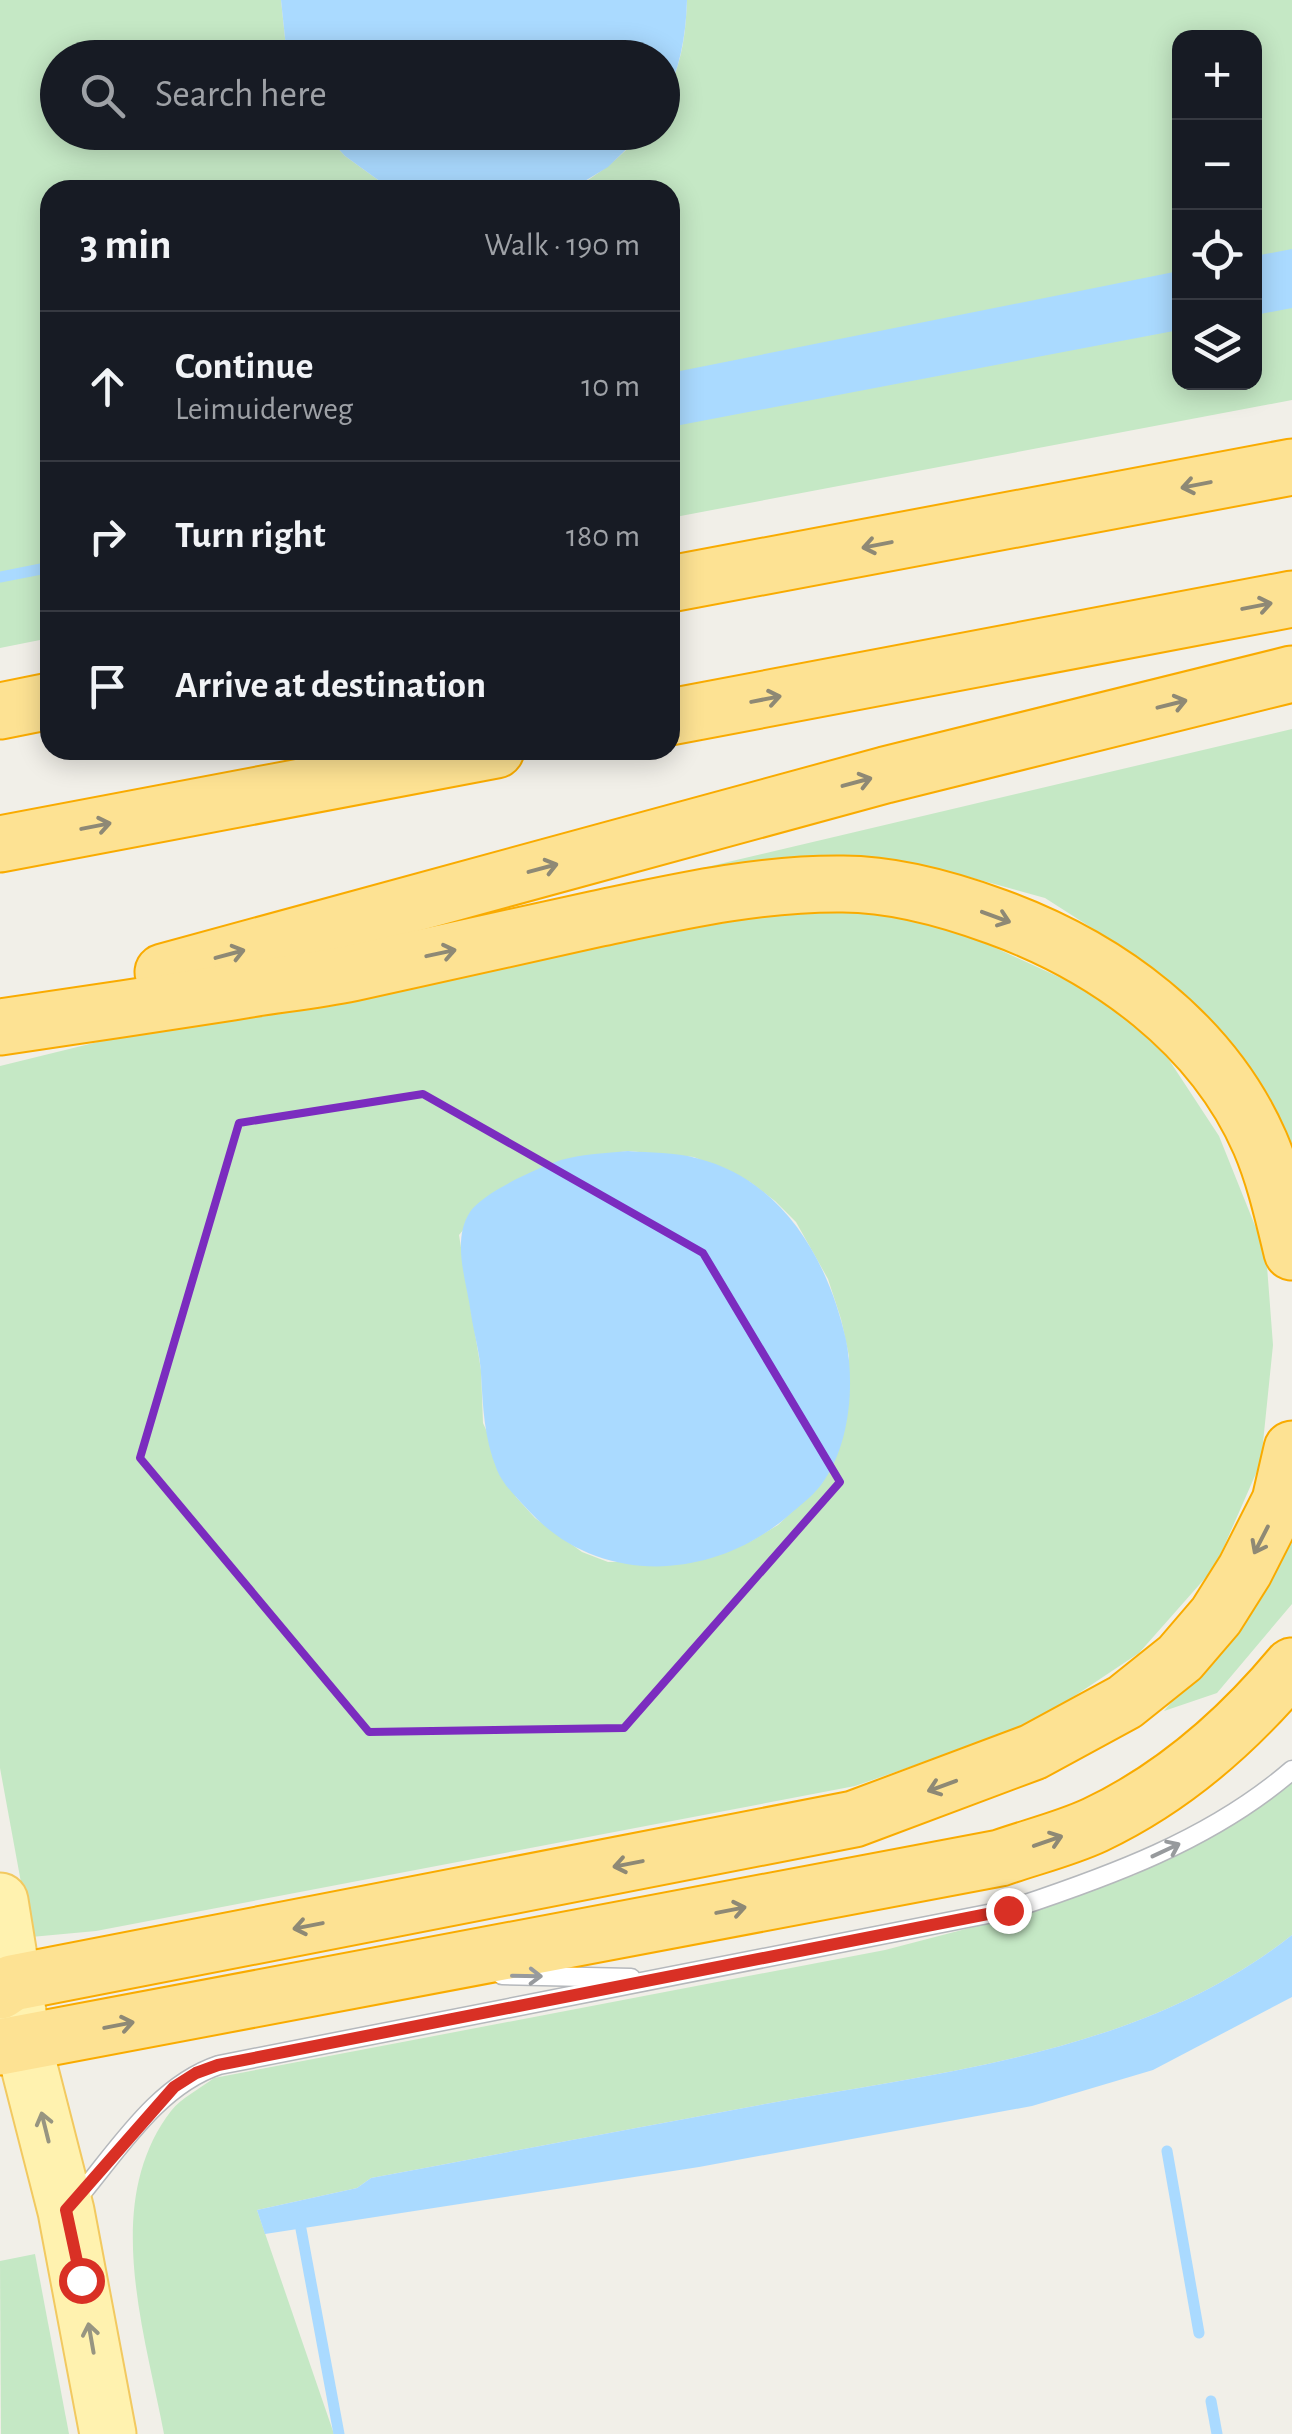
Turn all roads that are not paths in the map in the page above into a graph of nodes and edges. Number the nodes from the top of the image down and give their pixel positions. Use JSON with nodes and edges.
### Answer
{"nodes":[{"id":1,"x":1292,"y":467,"type":"edge"},
{"id":2,"x":680,"y":582,"type":"edge"},
{"id":3,"x":1292,"y":599,"type":"edge"},
{"id":4,"x":1292,"y":674,"type":"edge"},
{"id":5,"x":40,"y":704,"type":"edge"},
{"id":6,"x":0,"y":711,"type":"edge"},
{"id":7,"x":680,"y":715,"type":"edge"},
{"id":8,"x":443,"y":760,"type":"edge"},
{"id":9,"x":0,"y":844,"type":"edge"},
{"id":10,"x":0,"y":1014,"type":"edge"},
{"id":11,"x":0,"y":1028,"type":"edge"},
{"id":12,"x":1292,"y":1252,"type":"edge"},
{"id":13,"x":1292,"y":1449,"type":"edge"},
{"id":14,"x":1292,"y":1666,"type":"edge"},
{"id":15,"x":1292,"y":1770,"type":"edge"},
{"id":16,"x":0,"y":1900,"type":"edge"},
{"id":17,"x":394,"y":1972,"type":"junction"},
{"id":18,"x":667,"y":1979,"type":"junction"},
{"id":19,"x":6,"y":1987,"type":"edge"},
{"id":20,"x":12,"y":2045,"type":"edge"},
{"id":21,"x":66,"y":2210,"type":"junction"},
{"id":22,"x":108,"y":2434,"type":"edge"}],
"edges":[{"from":1,"to":2,"type":"highway","one_way":true},
{"from":7,"to":3,"type":"highway","one_way":true},
{"from":10,"to":4,"type":"highway","one_way":true},
{"from":5,"to":6,"type":"highway"},
{"from":9,"to":8,"type":"highway","one_way":true},
{"from":11,"to":12,"type":"highway","one_way":true},
{"from":13,"to":19,"type":"highway","one_way":true},
{"from":17,"to":14,"type":"highway","one_way":true},
{"from":18,"to":15,"type":"lane","one_way":true},
{"from":16,"to":19,"type":"main road"},
{"from":17,"to":18,"type":"lane","one_way":true},
{"from":20,"to":17,"type":"highway","one_way":true},
{"from":18,"to":21,"type":"lane"},
{"from":19,"to":20,"type":"main road"},
{"from":21,"to":20,"type":"main road","one_way":true},
{"from":22,"to":21,"type":"main road","one_way":true}]}
